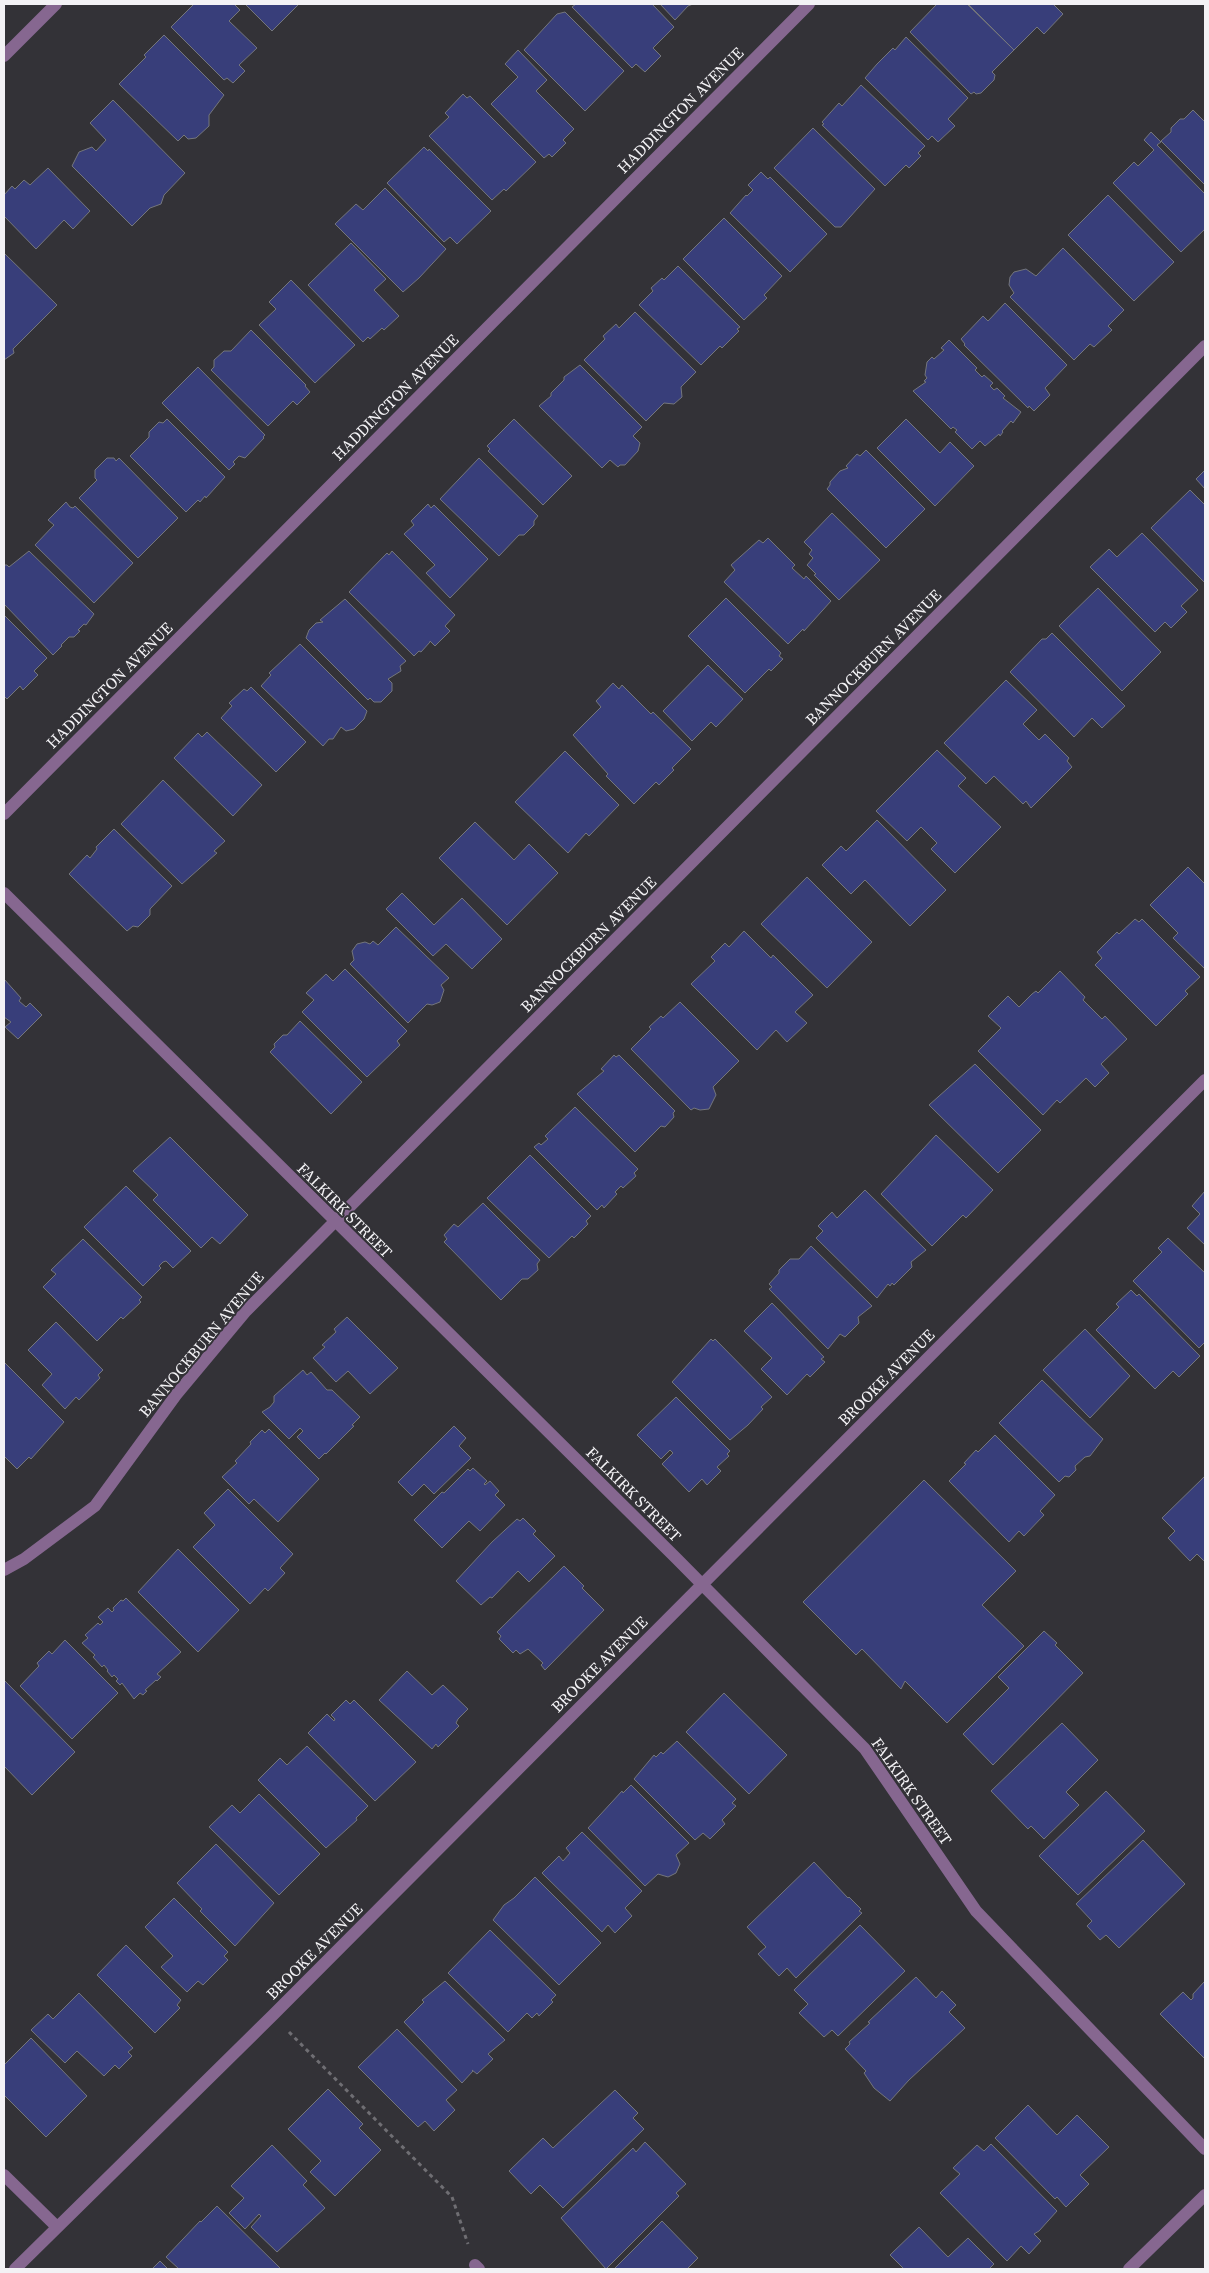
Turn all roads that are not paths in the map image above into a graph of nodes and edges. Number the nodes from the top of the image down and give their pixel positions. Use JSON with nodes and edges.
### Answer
{"nodes":[{"id":1,"x":56,"y":4,"type":"edge"},
{"id":2,"x":809,"y":4,"type":"edge"},
{"id":3,"x":4,"y":56,"type":"edge"},
{"id":4,"x":1205,"y":346,"type":"edge"},
{"id":5,"x":4,"y":814,"type":"edge"},
{"id":6,"x":4,"y":893,"type":"edge"},
{"id":7,"x":1205,"y":1080,"type":"edge"},
{"id":8,"x":334,"y":1221,"type":"junction"},
{"id":9,"x":4,"y":1570,"type":"edge"},
{"id":10,"x":701,"y":1585,"type":"junction"},
{"id":11,"x":1205,"y":2149,"type":"edge"},
{"id":12,"x":4,"y":2175,"type":"edge"},
{"id":13,"x":1205,"y":2195,"type":"edge"},
{"id":14,"x":57,"y":2227,"type":"junction"},
{"id":15,"x":15,"y":2269,"type":"edge"},
{"id":16,"x":1129,"y":2269,"type":"edge"}],
"edges":[{"from":1,"to":3,"type":"street"},
{"from":2,"to":5,"type":"street","name":"HADDINGTON AVENUE"},
{"from":4,"to":8,"type":"street","name":"BANNOCKBURN AVENUE"},
{"from":6,"to":8,"type":"street","name":"FALKIRK STREET"},
{"from":7,"to":10,"type":"street","name":"BROOKE AVENUE"},
{"from":8,"to":9,"type":"street","name":"BANNOCKBURN AVENUE"},
{"from":8,"to":10,"type":"street","name":"FALKIRK STREET"},
{"from":10,"to":11,"type":"street","name":"FALKIRK STREET"},
{"from":10,"to":14,"type":"street","name":"BROOKE AVENUE"},
{"from":12,"to":14,"type":"street"},
{"from":13,"to":16,"type":"street"},
{"from":14,"to":15,"type":"street","name":"BROOKE AVENUE"}]}
